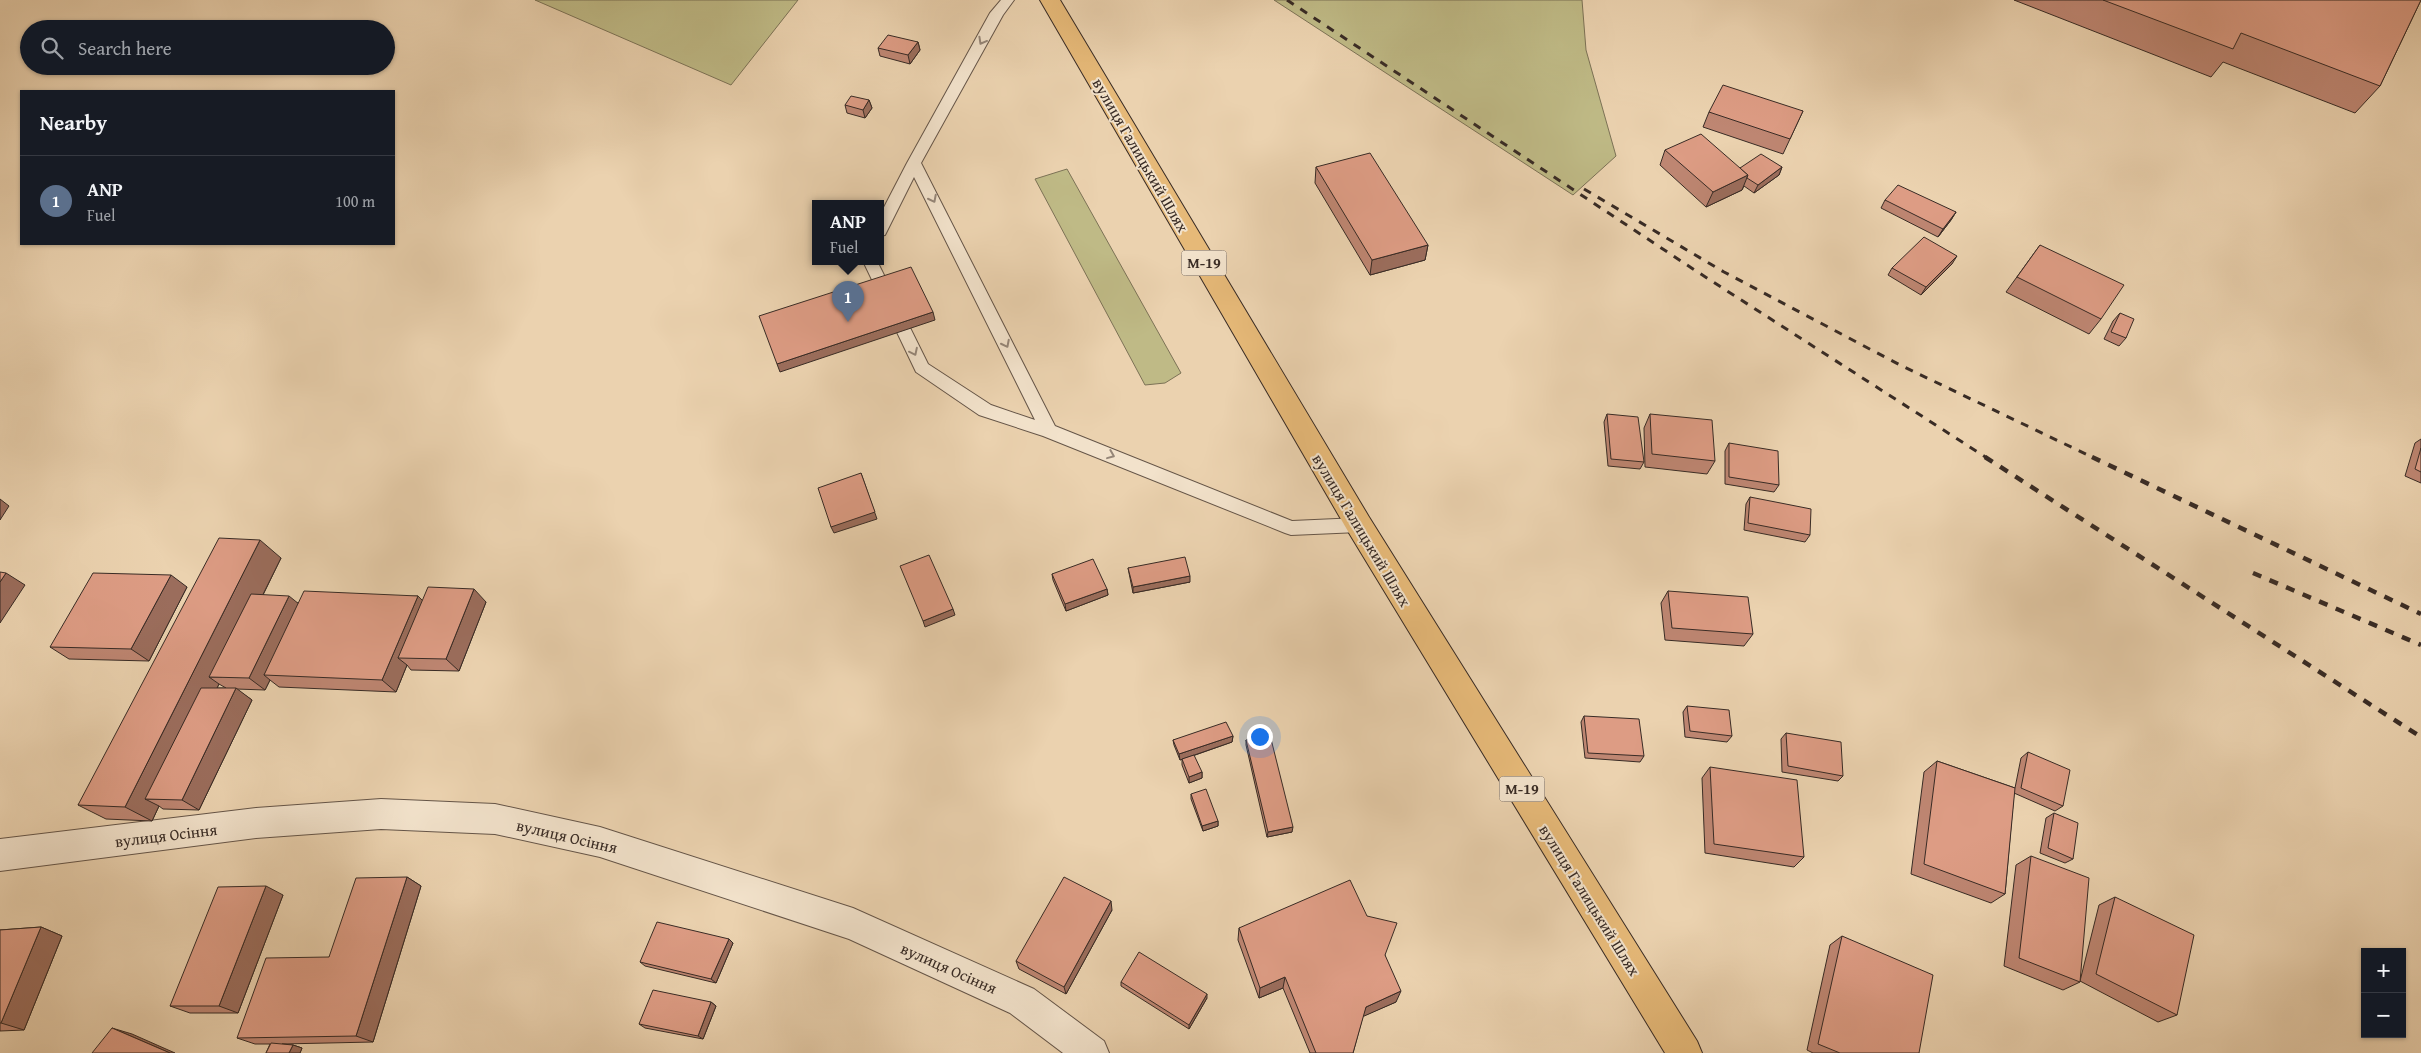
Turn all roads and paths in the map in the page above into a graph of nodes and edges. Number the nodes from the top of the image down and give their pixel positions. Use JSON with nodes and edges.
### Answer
{"nodes":[{"id":1,"x":1008,"y":0,"type":"edge"},
{"id":2,"x":1050,"y":0,"type":"edge"},
{"id":3,"x":914,"y":164,"type":"junction"},
{"id":4,"x":884,"y":223,"type":"edge"},
{"id":5,"x":872,"y":265,"type":"edge"},
{"id":6,"x":1049,"y":431,"type":"junction"},
{"id":7,"x":1359,"y":525,"type":"junction"},
{"id":8,"x":0,"y":855,"type":"edge"},
{"id":9,"x":1092,"y":1053,"type":"edge"},
{"id":10,"x":1685,"y":1053,"type":"edge"}],
"edges":[{"from":1,"to":3,"type":"lane","one_way":true},
{"from":2,"to":7,"type":"highway","name":"вулиця Галицький Шлях","number":"М-19"},
{"from":3,"to":4,"type":"lane"},
{"from":3,"to":6,"type":"lane","one_way":true},
{"from":5,"to":6,"type":"lane","one_way":true},
{"from":6,"to":7,"type":"lane","one_way":true},
{"from":7,"to":10,"type":"highway","name":"вулиця Галицький Шлях","number":"М-19"},
{"from":8,"to":9,"type":"street","name":"вулиця Осіння"}]}
